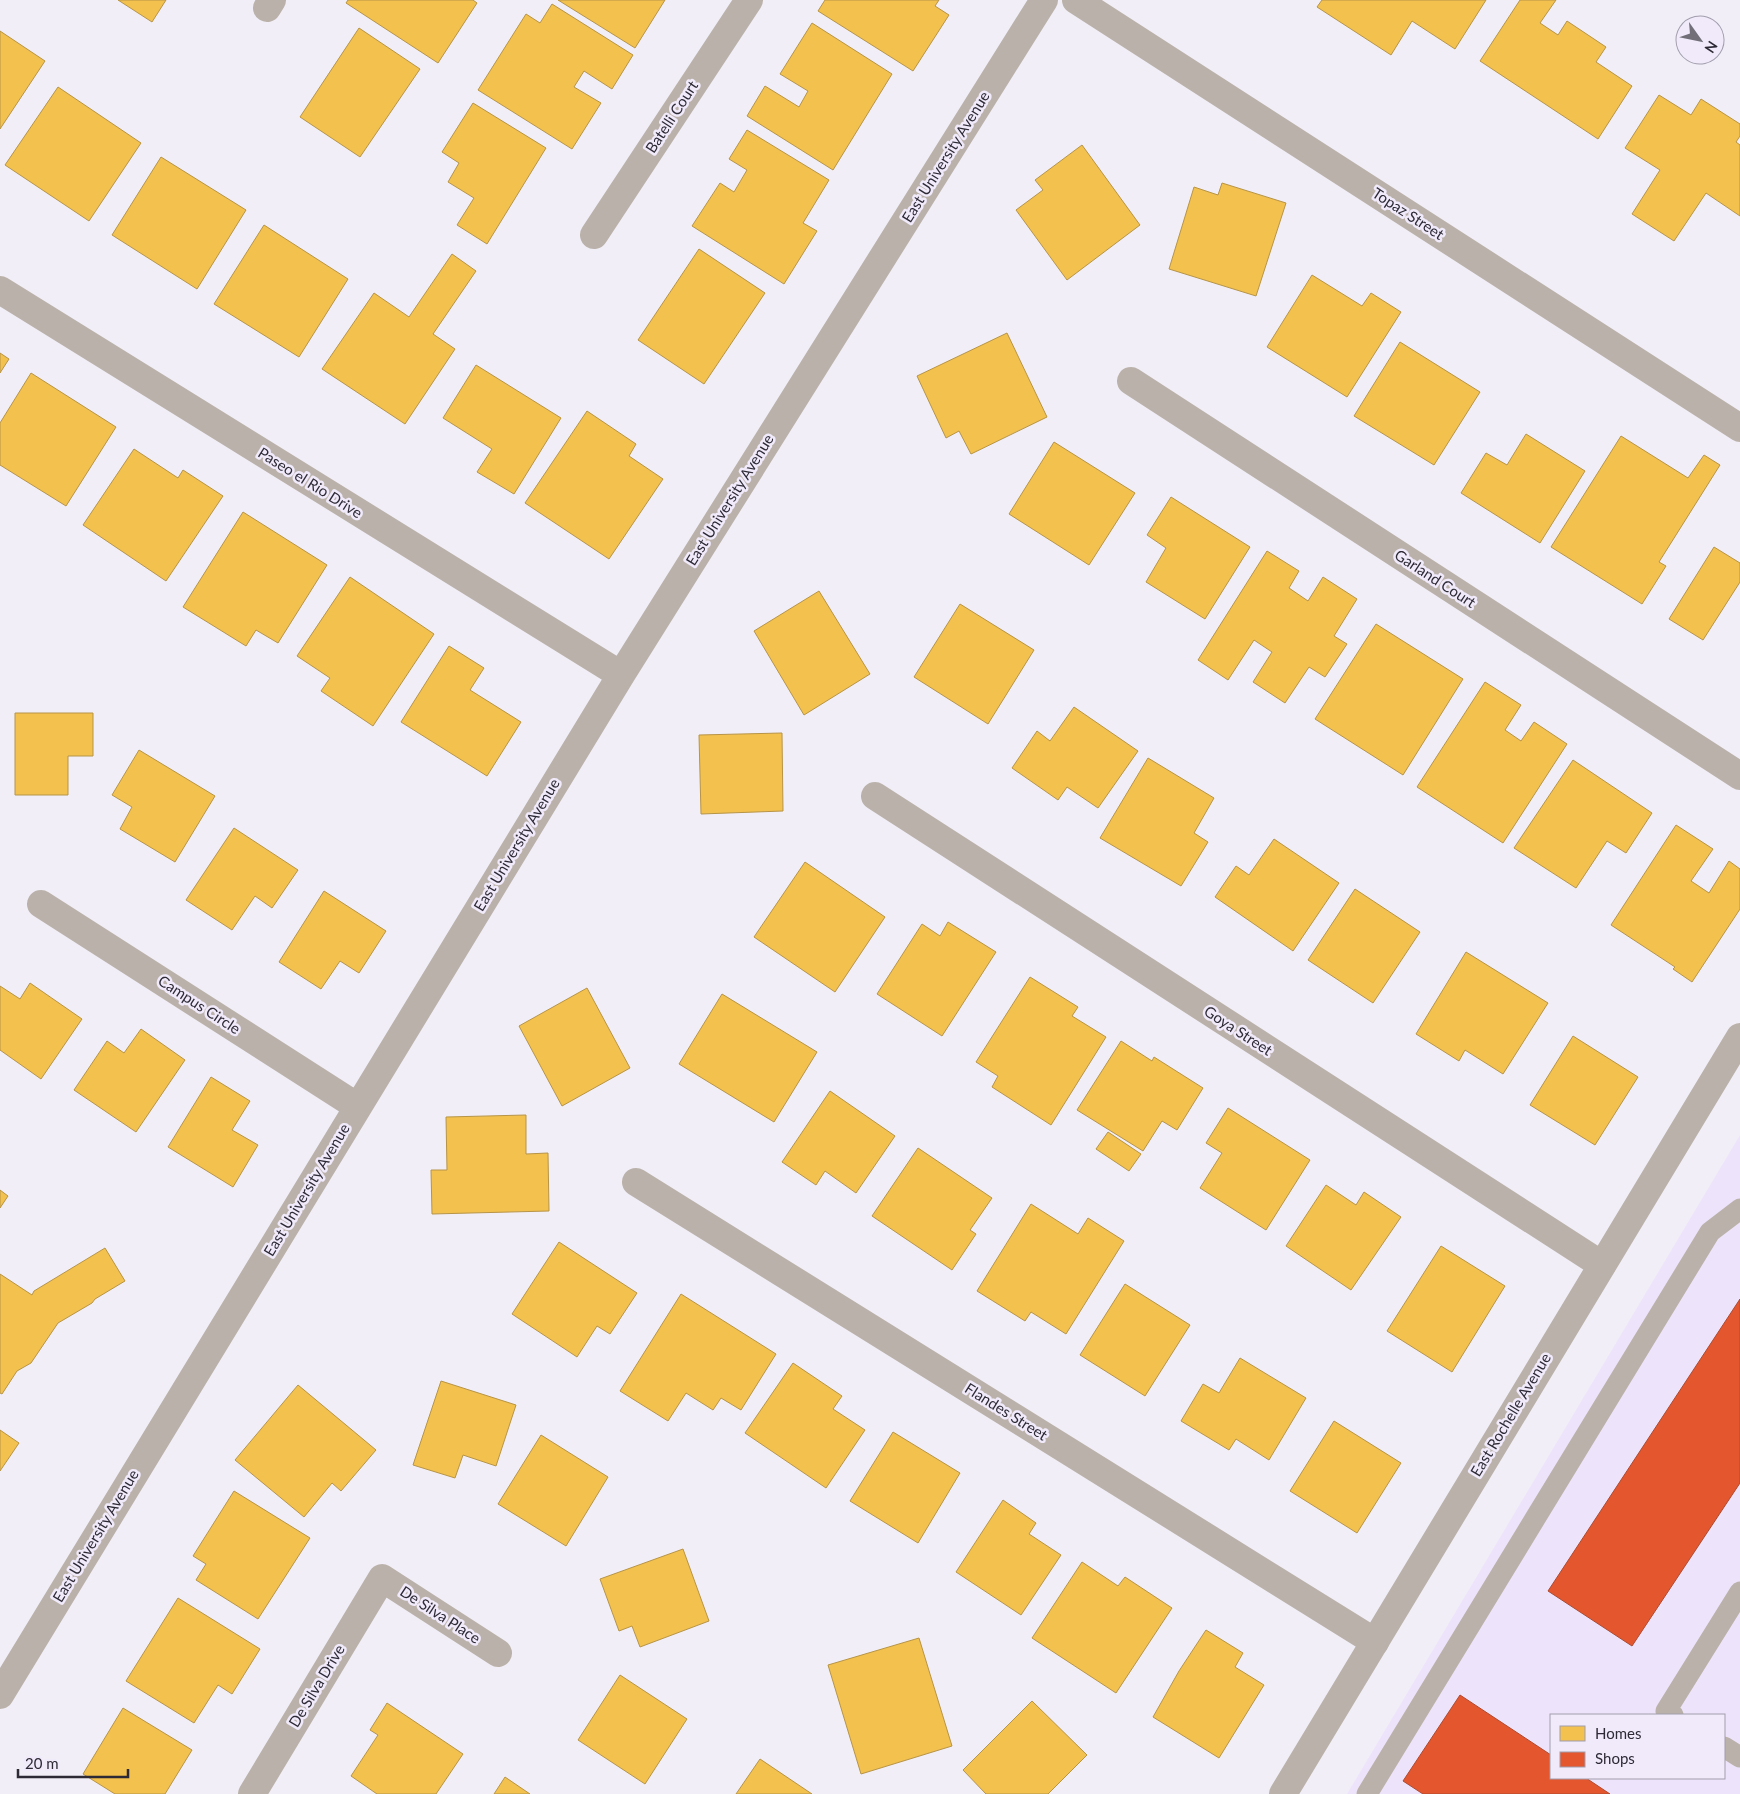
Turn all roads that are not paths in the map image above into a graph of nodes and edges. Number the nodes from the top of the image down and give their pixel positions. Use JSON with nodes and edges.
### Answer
{"nodes":[{"id":1,"x":749,"y":0,"type":"edge"},
{"id":2,"x":1044,"y":0,"type":"edge"},
{"id":3,"x":1076,"y":0,"type":"edge"},
{"id":4,"x":594,"y":235,"type":"dead end"},
{"id":5,"x":0,"y":290,"type":"edge"},
{"id":6,"x":1131,"y":381,"type":"dead end"},
{"id":7,"x":1740,"y":428,"type":"edge"},
{"id":8,"x":620,"y":675,"type":"junction"},
{"id":9,"x":1740,"y":776,"type":"edge"},
{"id":10,"x":875,"y":796,"type":"dead end"},
{"id":11,"x":41,"y":904,"type":"dead end"},
{"id":12,"x":1740,"y":1037,"type":"edge"},
{"id":13,"x":1731,"y":1074,"type":"edge"},
{"id":14,"x":358,"y":1107,"type":"junction"},
{"id":15,"x":636,"y":1182,"type":"dead end"},
{"id":16,"x":1740,"y":1209,"type":"edge"},
{"id":17,"x":1602,"y":1265,"type":"junction"},
{"id":18,"x":382,"y":1578,"type":"joint"},
{"id":19,"x":1740,"y":1593,"type":"edge"},
{"id":20,"x":1375,"y":1642,"type":"junction"},
{"id":21,"x":498,"y":1653,"type":"dead end"},
{"id":22,"x":0,"y":1695,"type":"edge"},
{"id":23,"x":1671,"y":1714,"type":"edge"},
{"id":24,"x":1725,"y":1748,"type":"edge"},
{"id":25,"x":1740,"y":1757,"type":"edge"},
{"id":26,"x":252,"y":1794,"type":"edge"},
{"id":27,"x":1283,"y":1794,"type":"edge"},
{"id":28,"x":1367,"y":1794,"type":"edge"}],
"edges":[{"from":1,"to":4,"type":"street","name":"Batelli Court"},
{"from":2,"to":8,"type":"street","name":"East University Avenue"},
{"from":3,"to":7,"type":"street","name":"Topaz Street"},
{"from":5,"to":8,"type":"street","name":"Paseo el Rio Drive"},
{"from":6,"to":9,"type":"street","name":"Garland Court"},
{"from":8,"to":14,"type":"street","name":"East University Avenue"},
{"from":10,"to":17,"type":"street","name":"Goya Street"},
{"from":11,"to":14,"type":"street","name":"Campus Circle"},
{"from":12,"to":13,"type":"street","name":"East Rochelle Avenue"},
{"from":13,"to":17,"type":"street","name":"East Rochelle Avenue"},
{"from":14,"to":22,"type":"street","name":"East University Avenue"},
{"from":15,"to":20,"type":"street","name":"Flandes Street"},
{"from":16,"to":28,"type":"lane"},
{"from":17,"to":20,"type":"street","name":"East Rochelle Avenue"},
{"from":18,"to":21,"type":"street","name":"De Silva Place"},
{"from":18,"to":26,"type":"street","name":"De Silva Drive"},
{"from":19,"to":23,"type":"lane"},
{"from":20,"to":27,"type":"street","name":"East Rochelle Avenue"},
{"from":24,"to":25,"type":"lane"}]}
